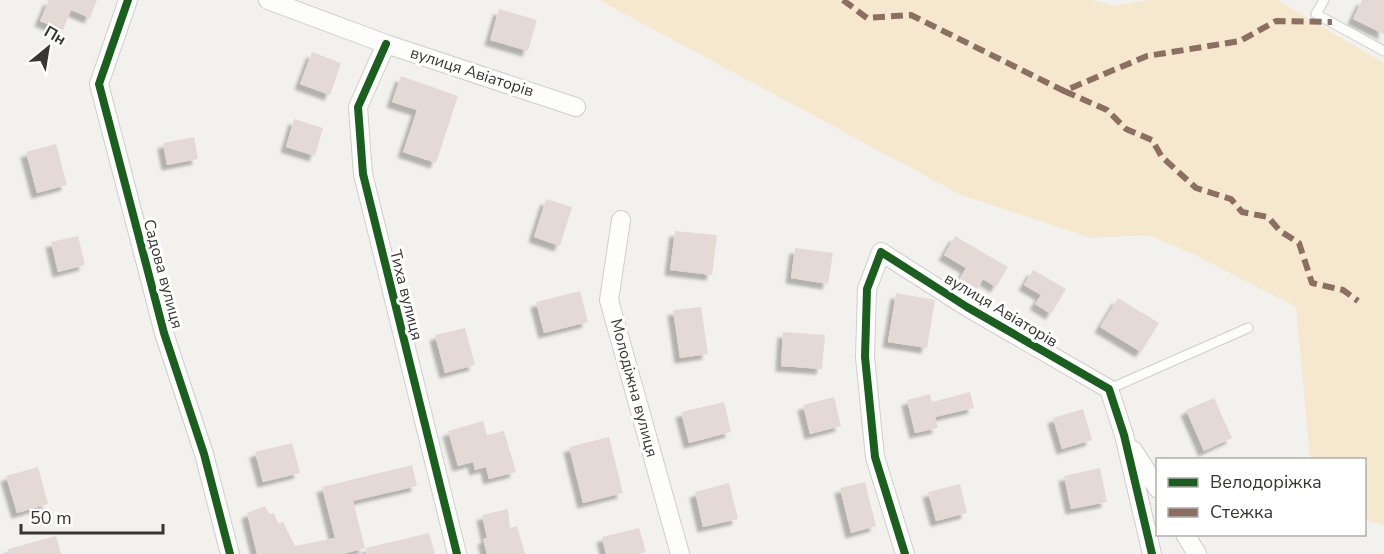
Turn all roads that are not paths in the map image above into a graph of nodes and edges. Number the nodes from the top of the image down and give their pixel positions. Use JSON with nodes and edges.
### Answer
{"nodes":[{"id":1,"x":128,"y":0,"type":"edge"},
{"id":2,"x":268,"y":0,"type":"edge"},
{"id":3,"x":1324,"y":0,"type":"edge"},
{"id":4,"x":386,"y":44,"type":"junction"},
{"id":5,"x":1384,"y":51,"type":"edge"},
{"id":6,"x":576,"y":107,"type":"dead end"},
{"id":7,"x":621,"y":220,"type":"dead end"},
{"id":8,"x":1248,"y":328,"type":"dead end"},
{"id":9,"x":1109,"y":389,"type":"junction"},
{"id":10,"x":1124,"y":435,"type":"junction"},
{"id":11,"x":1156,"y":486,"type":"edge"},
{"id":12,"x":1186,"y":536,"type":"edge"},
{"id":13,"x":230,"y":554,"type":"edge"},
{"id":14,"x":457,"y":554,"type":"edge"},
{"id":15,"x":680,"y":554,"type":"edge"},
{"id":16,"x":905,"y":554,"type":"edge"},
{"id":17,"x":1152,"y":554,"type":"edge"},
{"id":18,"x":1197,"y":554,"type":"edge"}],
"edges":[{"from":1,"to":13,"type":"street","name":"Садова вулиця"},
{"from":2,"to":4,"type":"street","name":"вулиця Авіаторів"},
{"from":3,"to":5,"type":"lane"},
{"from":4,"to":6,"type":"street","name":"вулиця Авіаторів"},
{"from":4,"to":14,"type":"street","name":"Тиха вулиця"},
{"from":7,"to":15,"type":"street","name":"Молодіжна вулиця"},
{"from":8,"to":9,"type":"lane"},
{"from":9,"to":10,"type":"street"},
{"from":9,"to":16,"type":"street","name":"вулиця Авіаторів"},
{"from":10,"to":11,"type":"street"},
{"from":10,"to":17,"type":"street"},
{"from":12,"to":18,"type":"street"}]}
